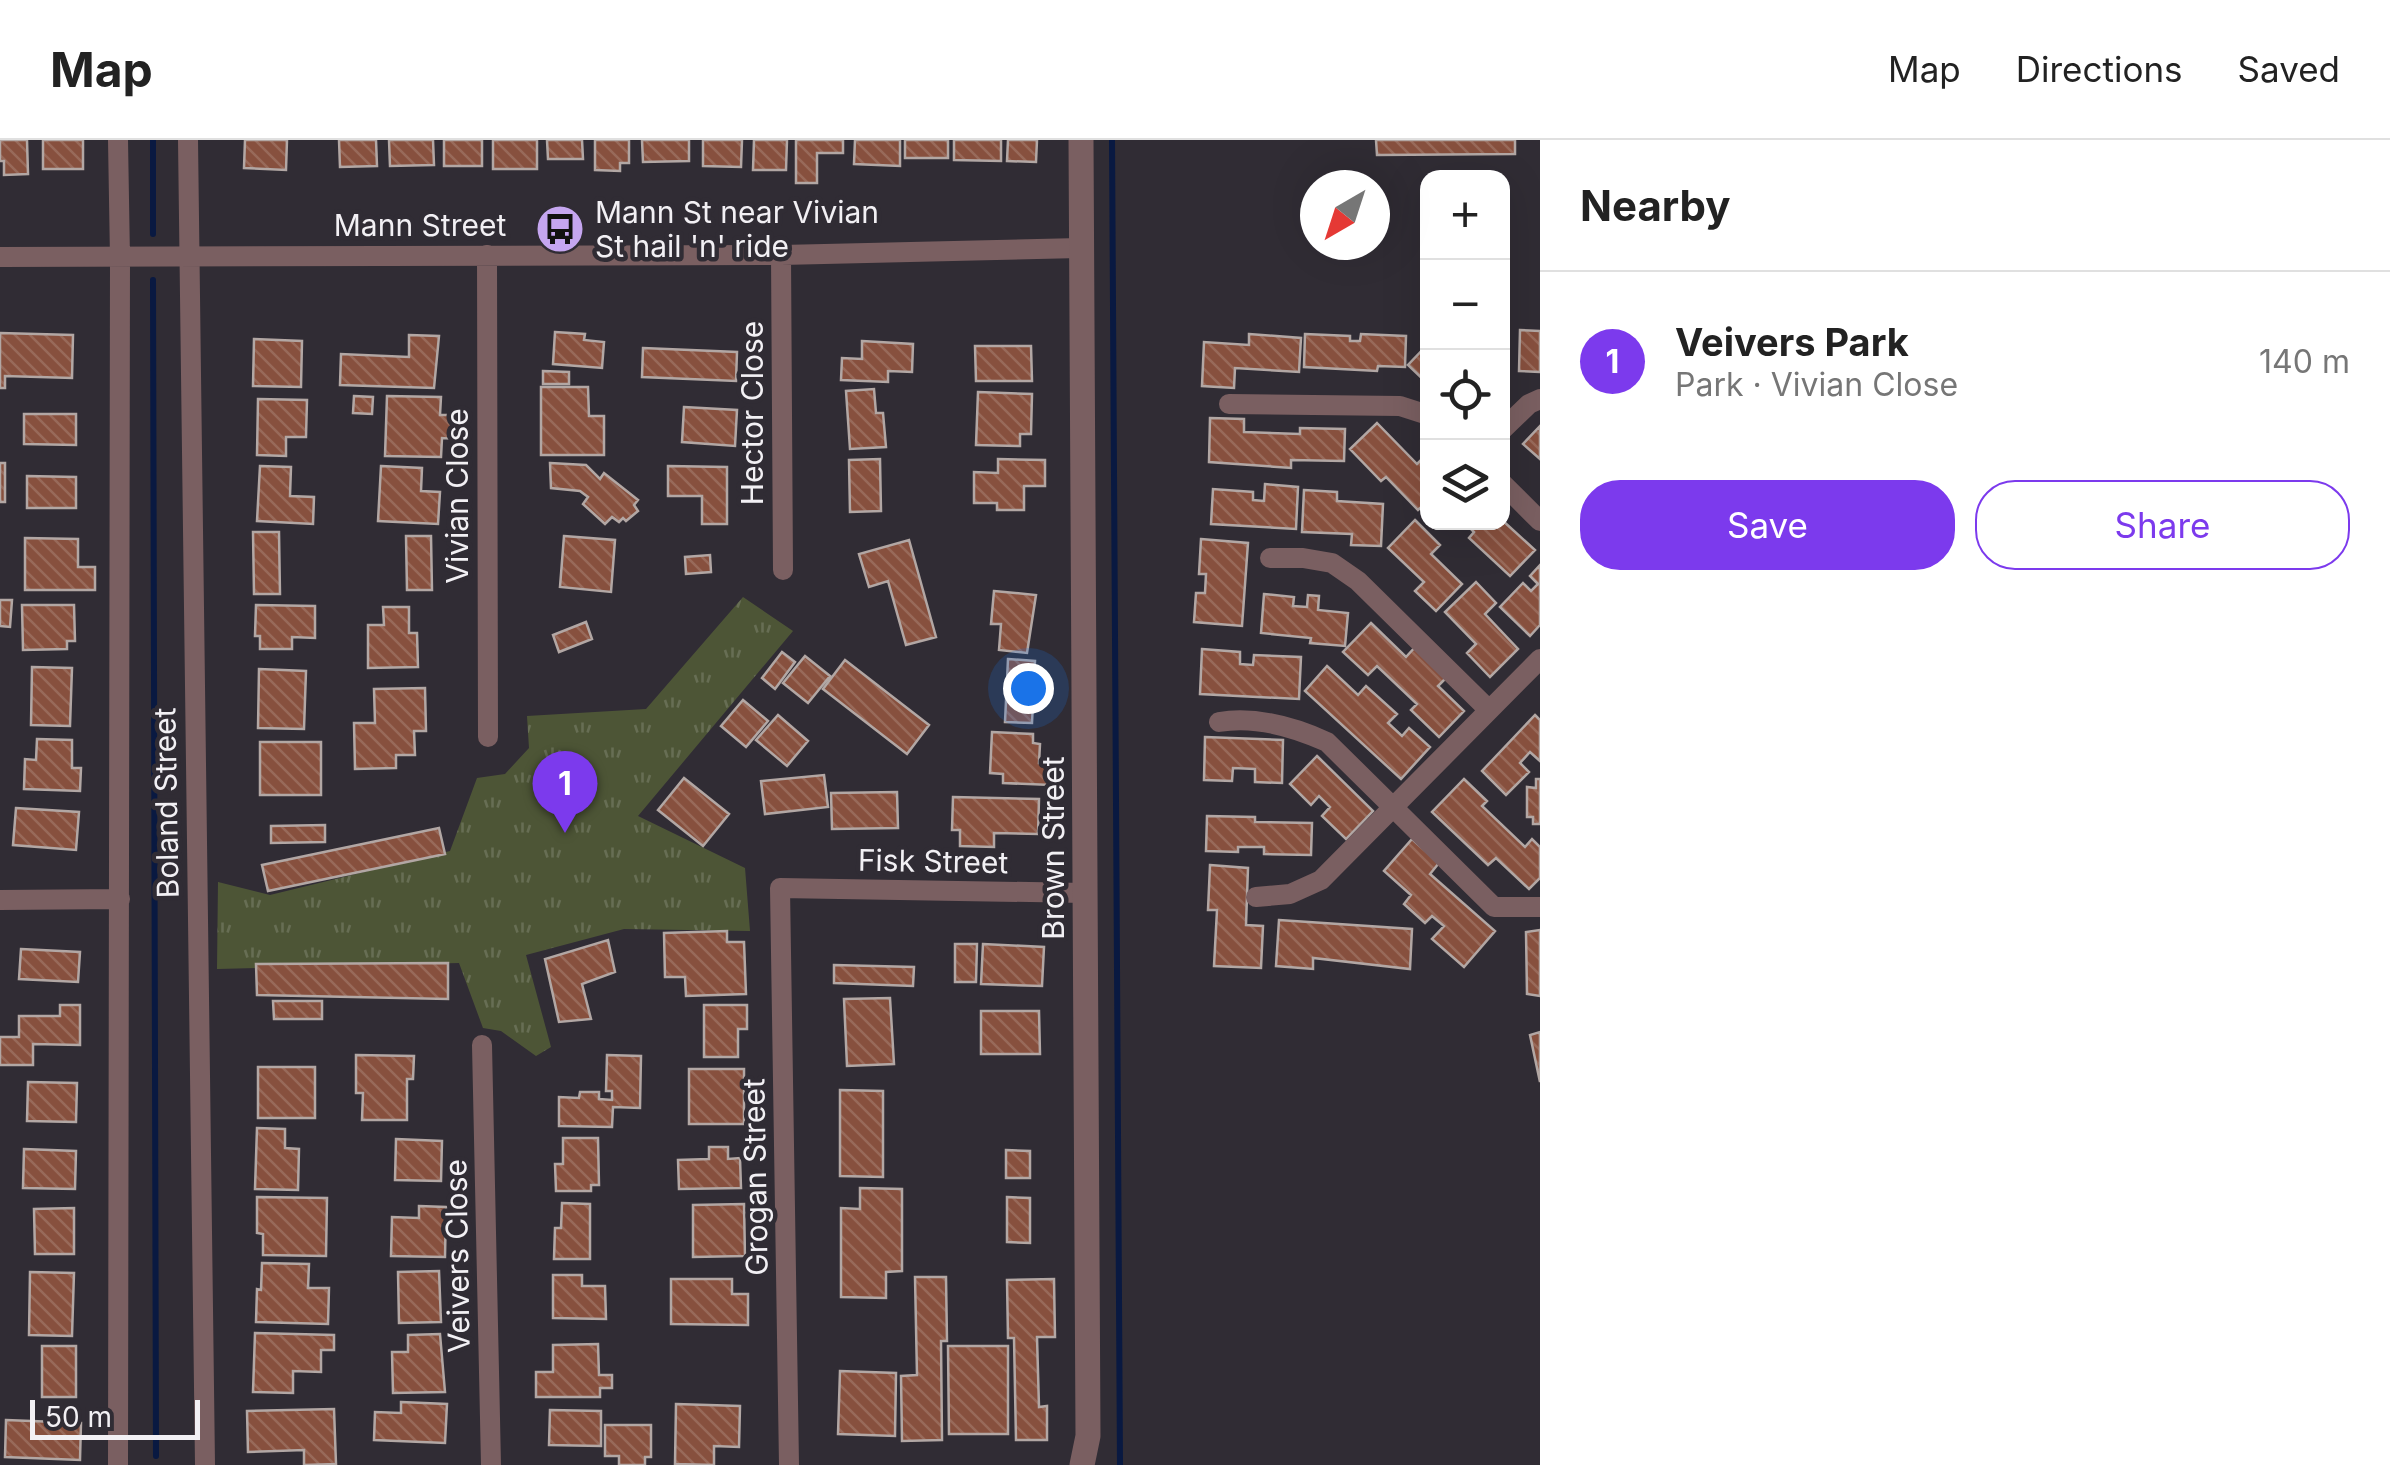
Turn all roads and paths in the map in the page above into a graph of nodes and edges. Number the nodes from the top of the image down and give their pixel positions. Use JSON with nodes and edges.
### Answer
{"nodes":[{"id":1,"x":118,"y":140,"type":"edge"},
{"id":2,"x":188,"y":140,"type":"edge"},
{"id":3,"x":1080,"y":140,"type":"edge"},
{"id":4,"x":1080,"y":248,"type":"junction"},
{"id":5,"x":189,"y":255,"type":"junction"},
{"id":6,"x":487,"y":255,"type":"junction"},
{"id":7,"x":781,"y":255,"type":"junction"},
{"id":8,"x":0,"y":257,"type":"edge"},
{"id":9,"x":120,"y":258,"type":"junction"},
{"id":10,"x":1540,"y":399,"type":"edge"},
{"id":11,"x":1229,"y":404,"type":"dead end"},
{"id":12,"x":1420,"y":413,"type":"edge"},
{"id":13,"x":1510,"y":422,"type":"edge"},
{"id":14,"x":1510,"y":490,"type":"edge"},
{"id":15,"x":1540,"y":522,"type":"edge"},
{"id":16,"x":1270,"y":558,"type":"dead end"},
{"id":17,"x":783,"y":570,"type":"dead end"},
{"id":18,"x":1540,"y":659,"type":"edge"},
{"id":19,"x":1489,"y":710,"type":"junction"},
{"id":20,"x":1219,"y":722,"type":"dead end"},
{"id":21,"x":488,"y":737,"type":"dead end"},
{"id":22,"x":1393,"y":806,"type":"junction"},
{"id":23,"x":780,"y":888,"type":"joint"},
{"id":24,"x":1085,"y":893,"type":"junction"},
{"id":25,"x":1256,"y":897,"type":"dead end"},
{"id":26,"x":120,"y":899,"type":"junction"},
{"id":27,"x":0,"y":900,"type":"edge"},
{"id":28,"x":1540,"y":907,"type":"edge"},
{"id":29,"x":482,"y":1045,"type":"dead end"},
{"id":30,"x":1088,"y":1436,"type":"junction"},
{"id":31,"x":118,"y":1465,"type":"edge"},
{"id":32,"x":204,"y":1465,"type":"edge"},
{"id":33,"x":491,"y":1465,"type":"edge"},
{"id":34,"x":789,"y":1465,"type":"edge"},
{"id":35,"x":1082,"y":1465,"type":"edge"},
{"id":36,"x":1096,"y":1465,"type":"edge"}],
"edges":[{"from":1,"to":9,"type":"street","name":"Boland Street"},
{"from":2,"to":5,"type":"street","name":"Boland Street"},
{"from":3,"to":4,"type":"street","name":"Brown Street"},
{"from":4,"to":7,"type":"street","name":"Mann Street"},
{"from":4,"to":24,"type":"street","name":"Brown Street"},
{"from":5,"to":6,"type":"street","name":"Mann Street"},
{"from":5,"to":9,"type":"street","name":"Mann Street"},
{"from":5,"to":32,"type":"street","name":"Boland Street"},
{"from":6,"to":7,"type":"street","name":"Mann Street"},
{"from":6,"to":21,"type":"street","name":"Vivian Close"},
{"from":7,"to":17,"type":"street","name":"Hector Close"},
{"from":8,"to":9,"type":"street","name":"Mann Street"},
{"from":9,"to":26,"type":"street","name":"Boland Street"},
{"from":10,"to":13,"type":"street"},
{"from":11,"to":12,"type":"street"},
{"from":14,"to":15,"type":"street"},
{"from":16,"to":19,"type":"street"},
{"from":18,"to":19,"type":"street"},
{"from":19,"to":22,"type":"street"},
{"from":20,"to":22,"type":"street"},
{"from":22,"to":25,"type":"street"},
{"from":22,"to":28,"type":"street"},
{"from":23,"to":24,"type":"street","name":"Fisk Street"},
{"from":23,"to":34,"type":"street","name":"Grogan Street"},
{"from":24,"to":30,"type":"street","name":"Brown Street"},
{"from":26,"to":27,"type":"street"},
{"from":26,"to":31,"type":"street","name":"Boland Street"},
{"from":29,"to":33,"type":"street","name":"Veivers Close"},
{"from":30,"to":35,"type":"street","name":"Brown Street"},
{"from":30,"to":36,"type":"street","name":"Brown Street"}]}
